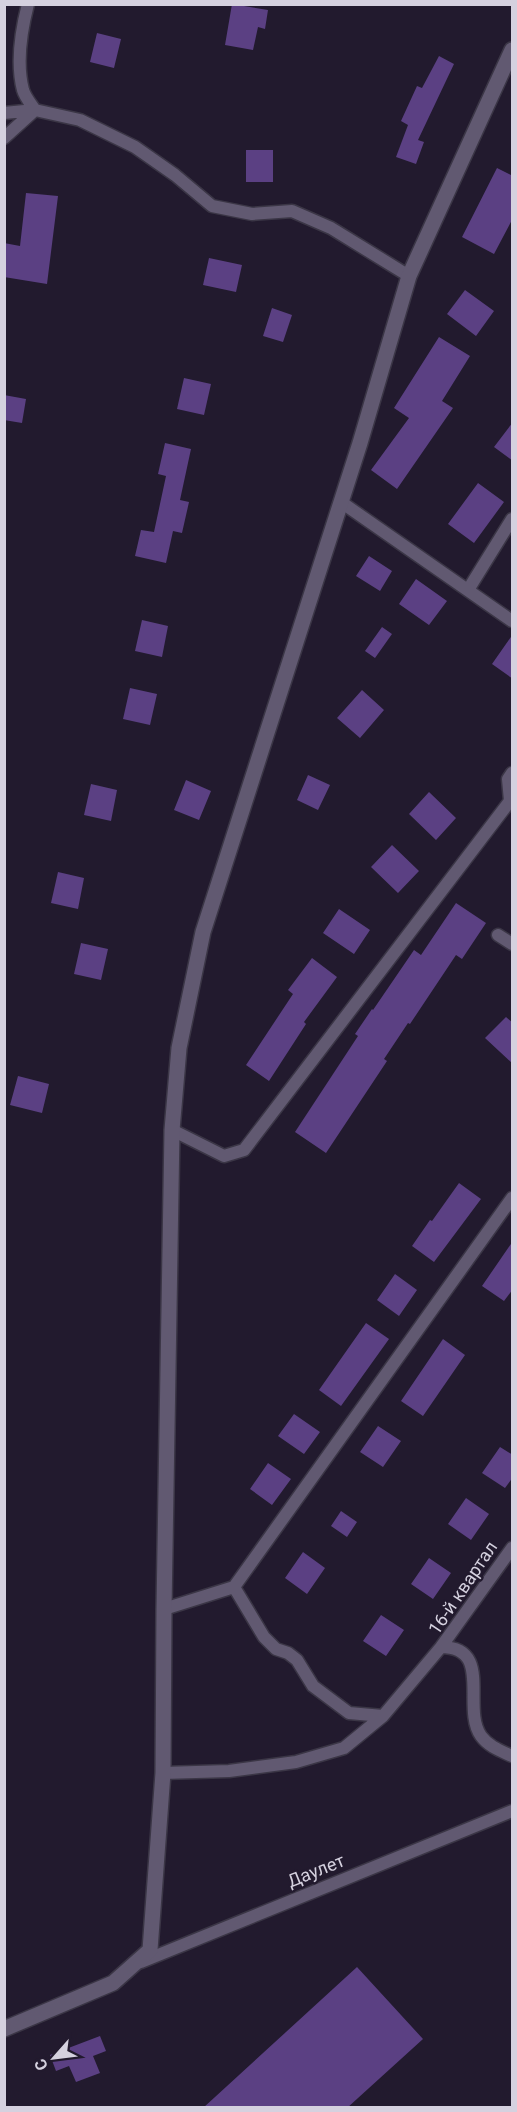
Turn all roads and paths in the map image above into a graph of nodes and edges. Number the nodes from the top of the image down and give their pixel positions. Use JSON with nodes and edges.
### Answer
{"nodes":[{"id":1,"x":28,"y":4,"type":"edge"},
{"id":2,"x":513,"y":51,"type":"edge"},
{"id":3,"x":35,"y":110,"type":"junction"},
{"id":4,"x":4,"y":113,"type":"edge"},
{"id":5,"x":4,"y":138,"type":"edge"},
{"id":6,"x":409,"y":276,"type":"junction"},
{"id":7,"x":341,"y":502,"type":"junction"},
{"id":8,"x":513,"y":519,"type":"edge"},
{"id":9,"x":468,"y":590,"type":"junction"},
{"id":10,"x":513,"y":621,"type":"edge"},
{"id":11,"x":513,"y":773,"type":"edge"},
{"id":12,"x":498,"y":935,"type":"dead end"},
{"id":13,"x":513,"y":944,"type":"edge"},
{"id":14,"x":172,"y":1130,"type":"junction"},
{"id":15,"x":513,"y":1198,"type":"edge"},
{"id":16,"x":513,"y":1548,"type":"edge"},
{"id":17,"x":234,"y":1587,"type":"junction"},
{"id":18,"x":164,"y":1609,"type":"junction"},
{"id":19,"x":441,"y":1647,"type":"junction"},
{"id":20,"x":383,"y":1716,"type":"junction"},
{"id":21,"x":513,"y":1756,"type":"edge"},
{"id":22,"x":164,"y":1773,"type":"junction"},
{"id":23,"x":513,"y":1811,"type":"edge"},
{"id":24,"x":133,"y":1965,"type":"junction"},
{"id":25,"x":4,"y":2029,"type":"edge"}],
"edges":[{"from":1,"to":3,"type":"street"},
{"from":2,"to":6,"type":"street"},
{"from":3,"to":4,"type":"street"},
{"from":3,"to":5,"type":"street"},
{"from":3,"to":6,"type":"street"},
{"from":6,"to":7,"type":"street"},
{"from":7,"to":9,"type":"street"},
{"from":7,"to":14,"type":"street"},
{"from":8,"to":9,"type":"street"},
{"from":9,"to":10,"type":"street"},
{"from":11,"to":14,"type":"street"},
{"from":12,"to":13,"type":"street"},
{"from":14,"to":18,"type":"street"},
{"from":15,"to":17,"type":"street"},
{"from":16,"to":19,"type":"street","name":"16-й квартал"},
{"from":17,"to":18,"type":"street"},
{"from":17,"to":20,"type":"street"},
{"from":18,"to":22,"type":"street"},
{"from":19,"to":20,"type":"street"},
{"from":19,"to":21,"type":"street","name":"16-й квартал"},
{"from":20,"to":22,"type":"street"},
{"from":22,"to":24,"type":"street"},
{"from":23,"to":24,"type":"street","name":"Даулет"},
{"from":24,"to":25,"type":"street"}]}
